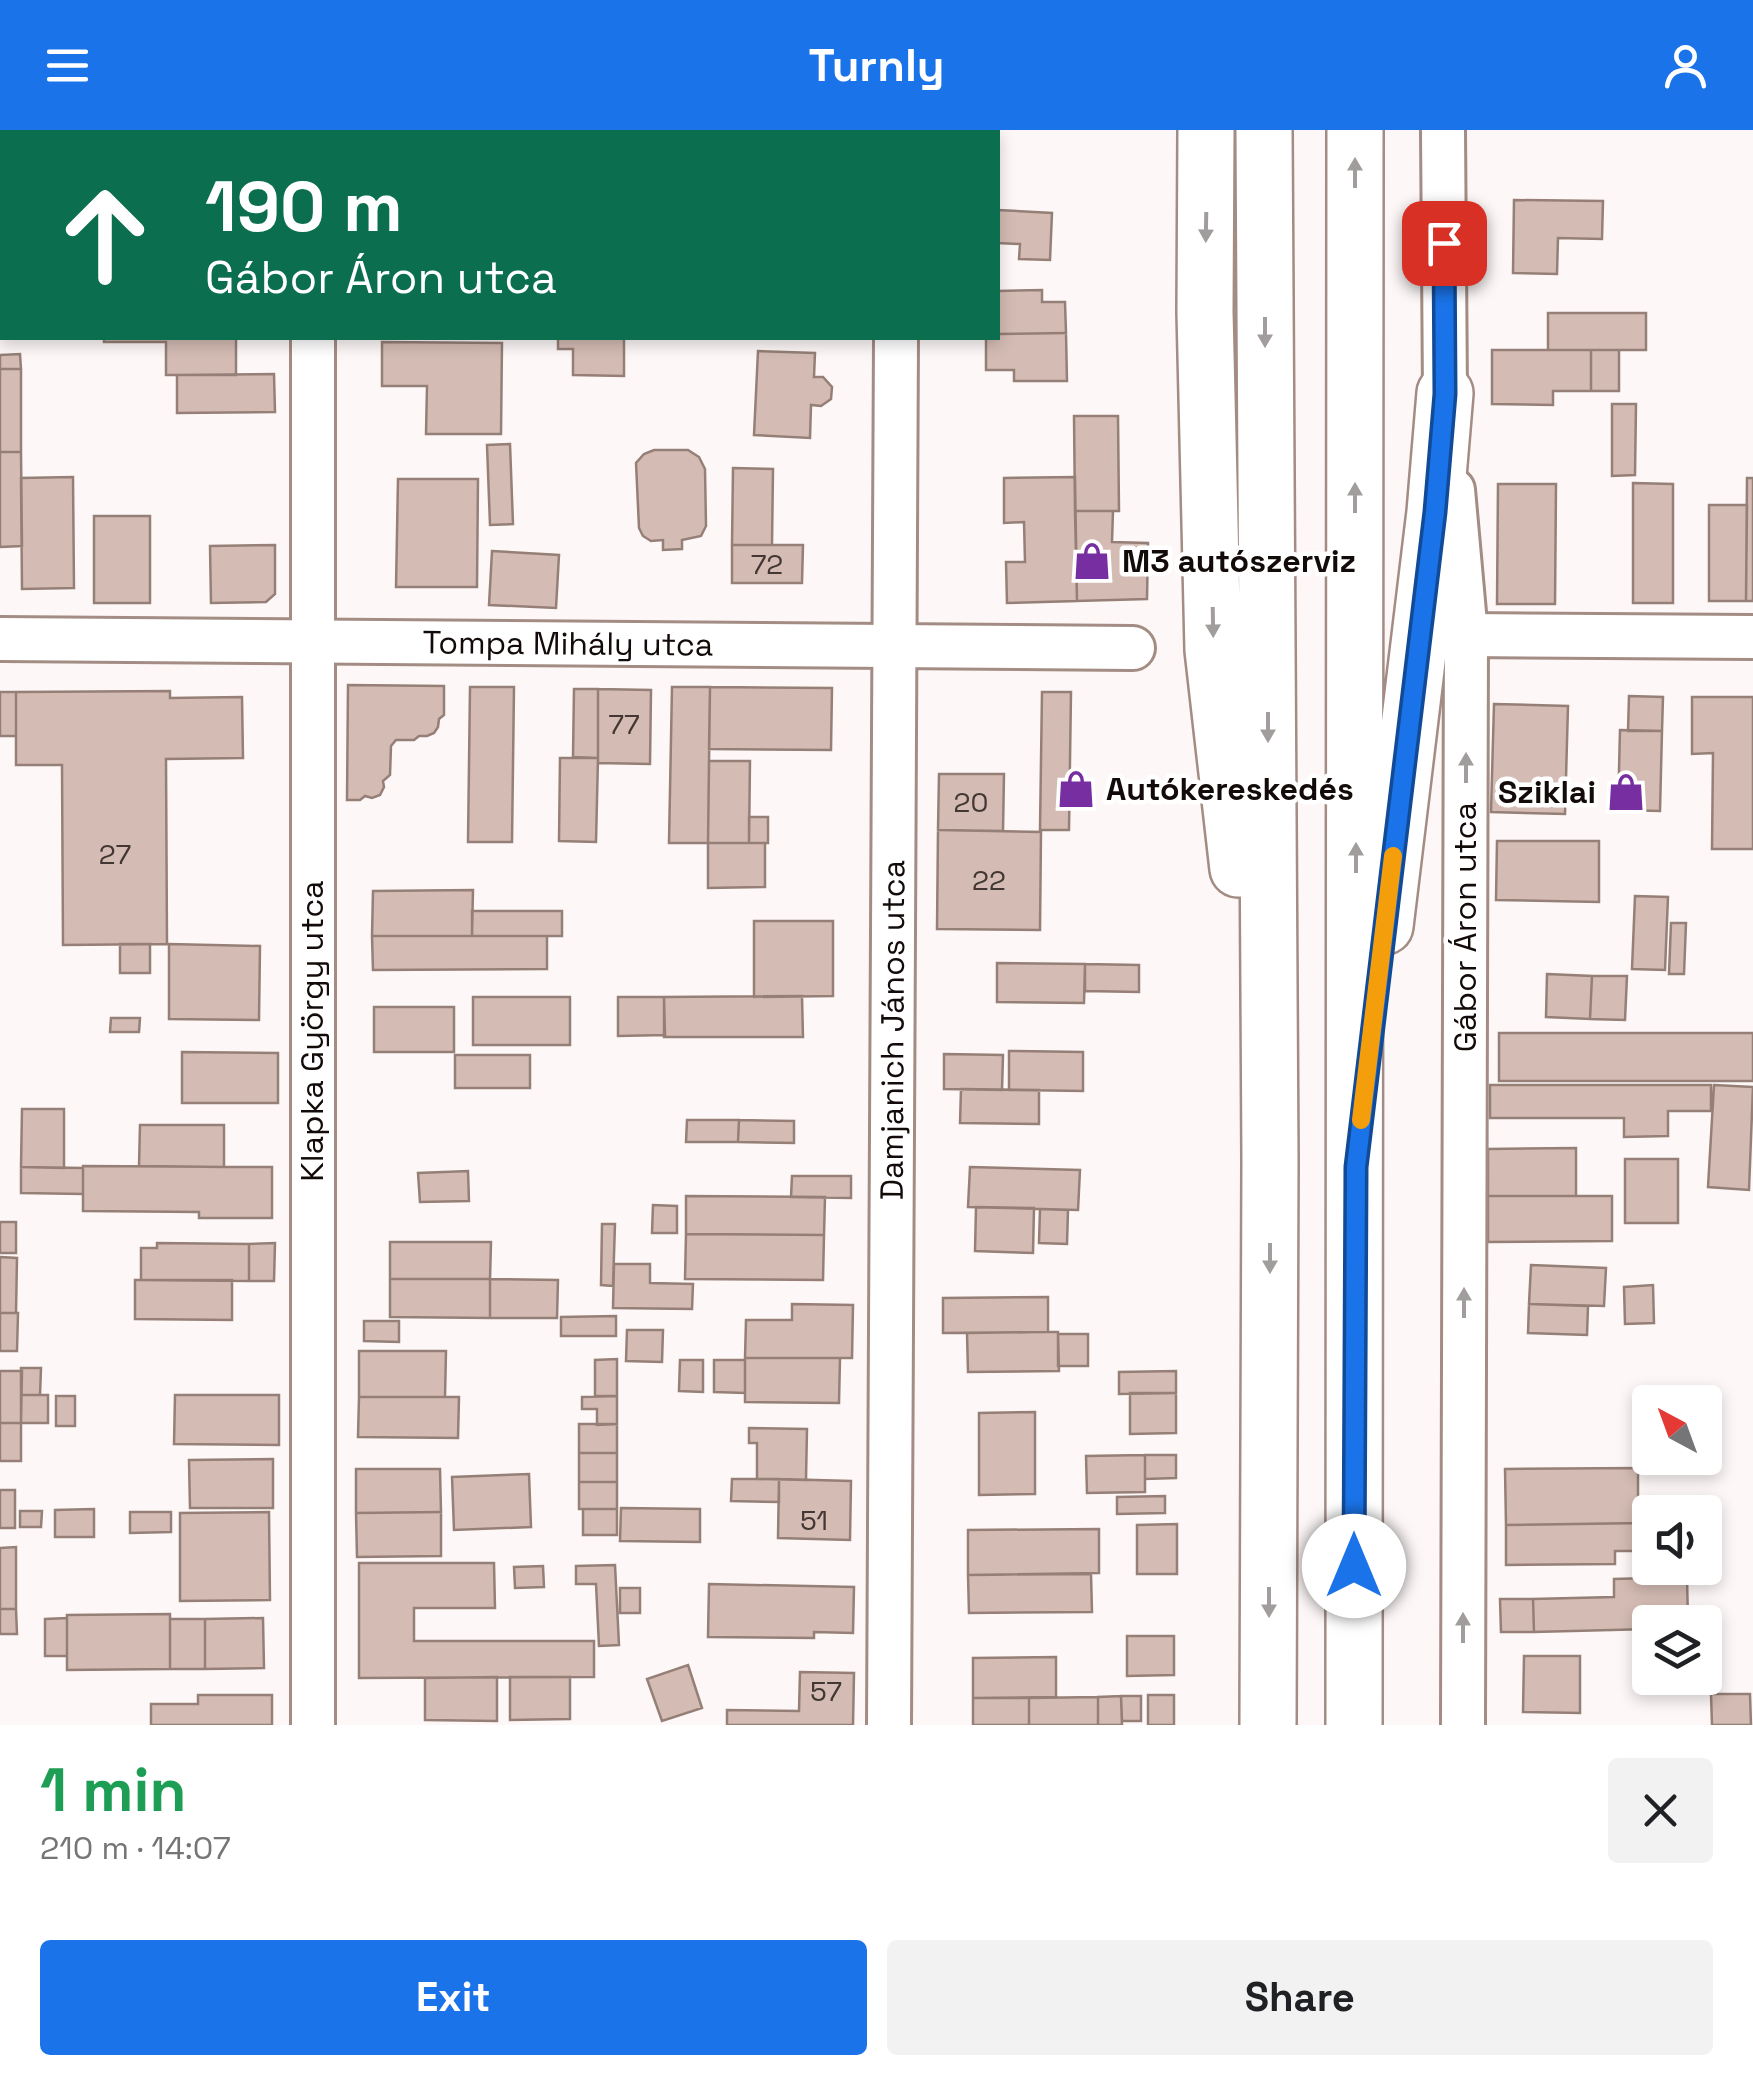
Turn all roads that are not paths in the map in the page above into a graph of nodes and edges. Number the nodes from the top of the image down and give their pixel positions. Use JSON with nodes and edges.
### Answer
{"nodes":[{"id":1,"x":1206,"y":130,"type":"edge"},
{"id":2,"x":1264,"y":130,"type":"edge"},
{"id":3,"x":1355,"y":130,"type":"edge"},
{"id":4,"x":1443,"y":130,"type":"edge"},
{"id":5,"x":313,"y":340,"type":"edge"},
{"id":6,"x":896,"y":340,"type":"edge"},
{"id":7,"x":1445,"y":394,"type":"junction"},
{"id":8,"x":1466,"y":635,"type":"junction"},
{"id":9,"x":1753,"y":637,"type":"edge"},
{"id":10,"x":0,"y":639,"type":"edge"},
{"id":11,"x":312,"y":642,"type":"junction"},
{"id":12,"x":894,"y":648,"type":"junction"},
{"id":13,"x":1133,"y":648,"type":"dead end"},
{"id":14,"x":1270,"y":1160,"type":"junction"},
{"id":15,"x":1356,"y":1167,"type":"junction"},
{"id":16,"x":312,"y":1725,"type":"edge"},
{"id":17,"x":889,"y":1725,"type":"edge"},
{"id":18,"x":1268,"y":1725,"type":"edge"},
{"id":19,"x":1354,"y":1725,"type":"edge"},
{"id":20,"x":1462,"y":1725,"type":"edge"}],
"edges":[{"from":1,"to":14,"type":"main road","one_way":true},
{"from":2,"to":14,"type":"main road","one_way":true},
{"from":15,"to":3,"type":"main road","one_way":true},
{"from":4,"to":7,"type":"street","name":"Gábor Áron utca"},
{"from":5,"to":11,"type":"street","name":"Klapka György utca"},
{"from":6,"to":12,"type":"street","name":"Damjanich János utca"},
{"from":7,"to":8,"type":"street","name":"Gábor Áron utca"},
{"from":7,"to":15,"type":"main road"},
{"from":8,"to":9,"type":"street"},
{"from":20,"to":8,"type":"street","name":"Gábor Áron utca","one_way":true},
{"from":10,"to":11,"type":"street","name":"Tompa Mihály utca"},
{"from":11,"to":12,"type":"street","name":"Tompa Mihály utca"},
{"from":11,"to":16,"type":"street","name":"Klapka György utca"},
{"from":12,"to":13,"type":"street","name":"Tompa Mihály utca"},
{"from":12,"to":17,"type":"street","name":"Damjanich János utca"},
{"from":14,"to":18,"type":"main road","one_way":true},
{"from":15,"to":19,"type":"main road"}]}
